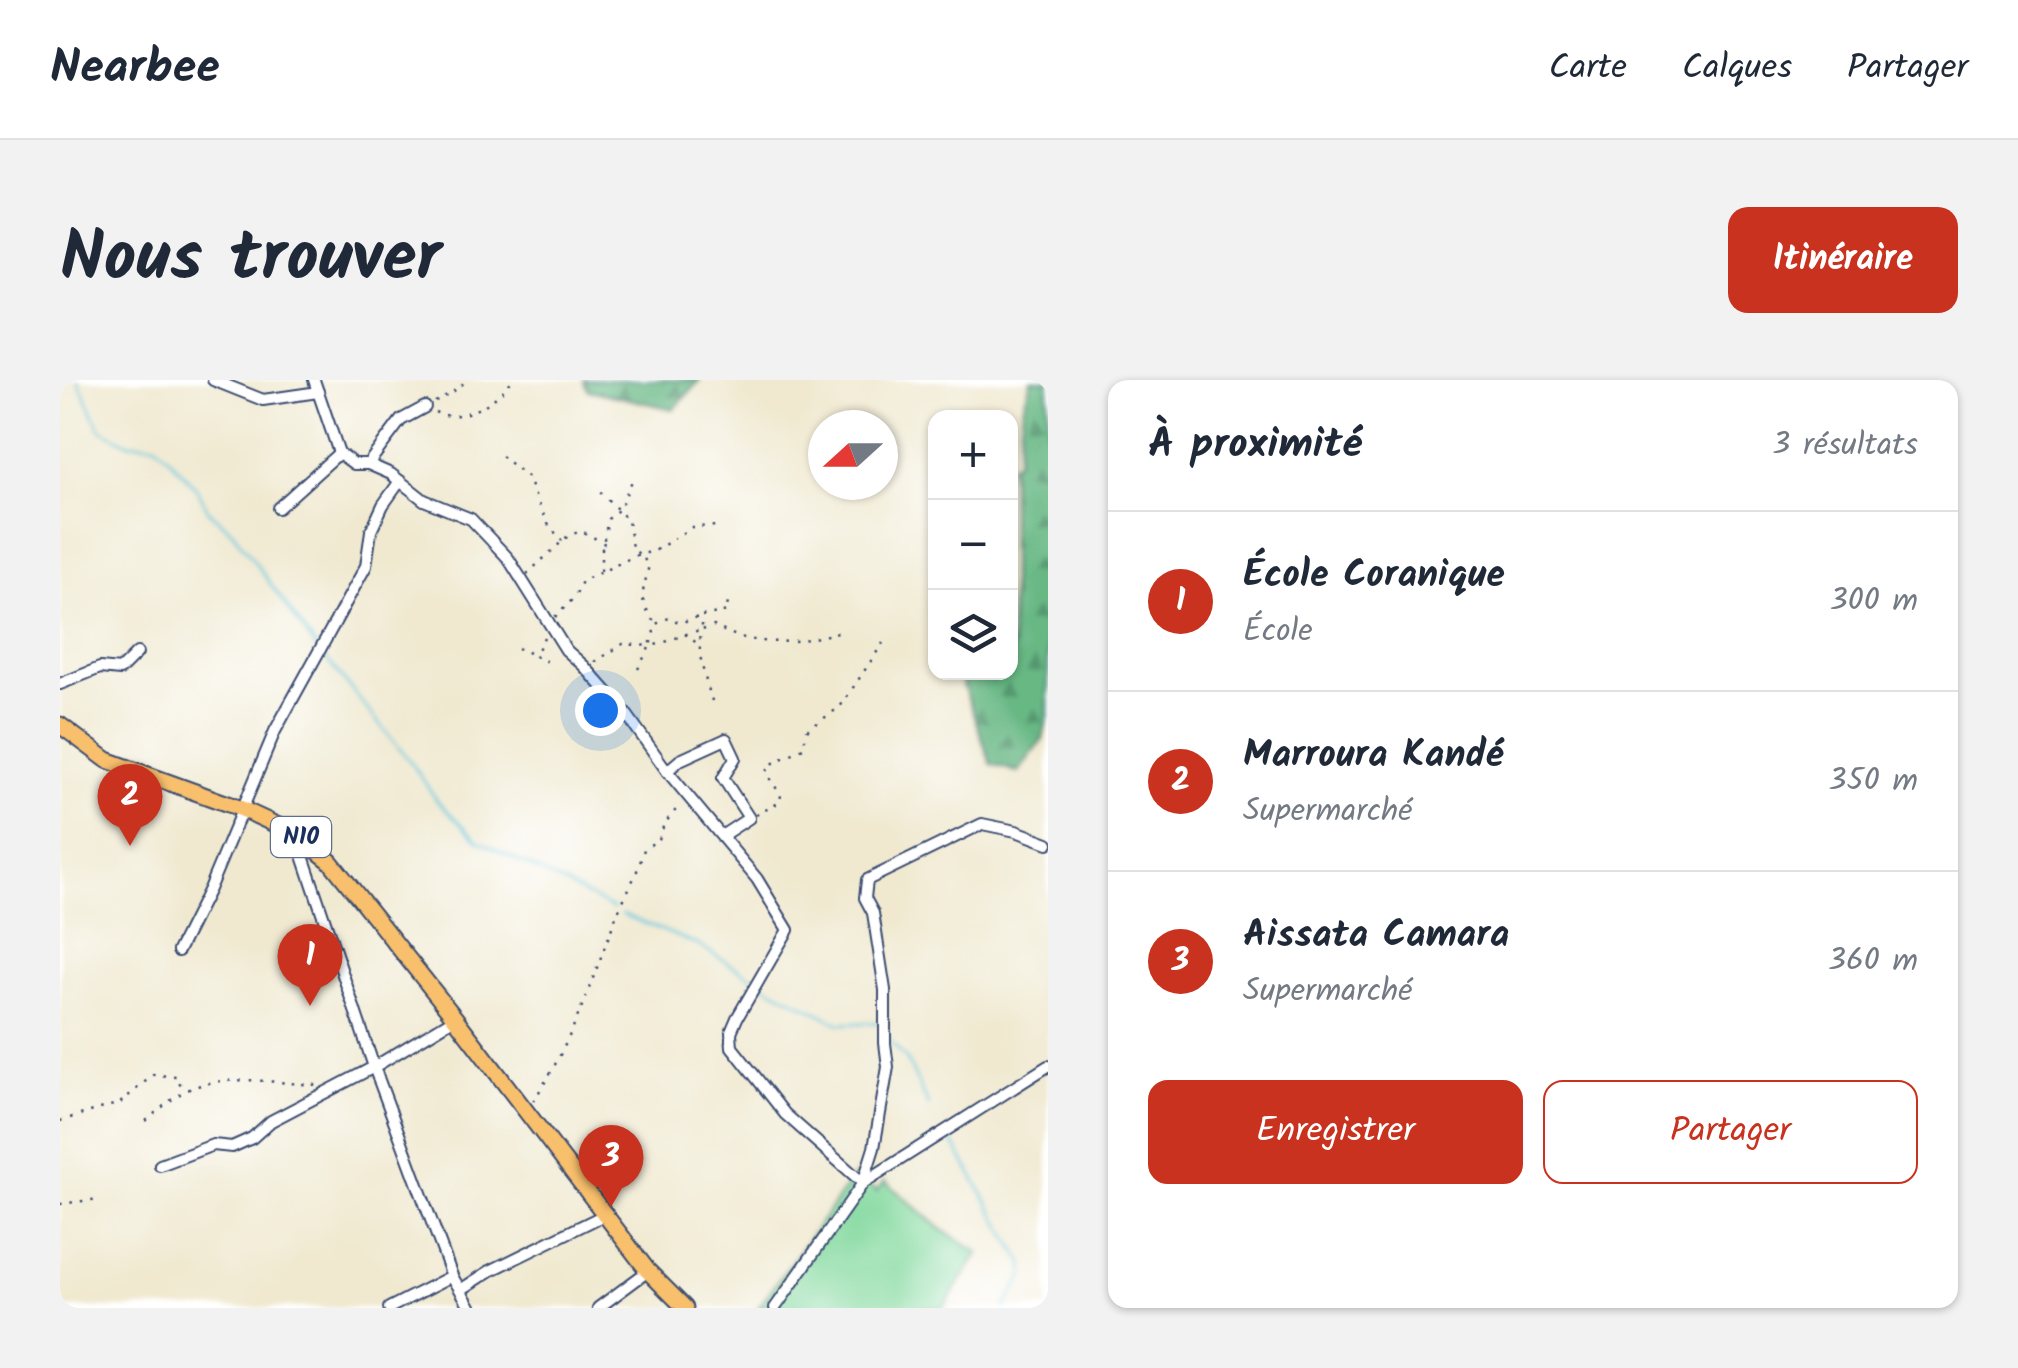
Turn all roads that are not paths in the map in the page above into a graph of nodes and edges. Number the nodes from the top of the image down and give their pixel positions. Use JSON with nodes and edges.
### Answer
{"nodes":[{"id":1,"x":314,"y":380,"type":"edge"},
{"id":2,"x":217,"y":381,"type":"edge"},
{"id":3,"x":318,"y":392,"type":"junction"},
{"id":4,"x":425,"y":407,"type":"road end"},
{"id":5,"x":339,"y":453,"type":"junction"},
{"id":6,"x":368,"y":464,"type":"junction"},
{"id":7,"x":400,"y":481,"type":"junction"},
{"id":8,"x":278,"y":508,"type":"dead end"},
{"id":9,"x":137,"y":653,"type":"dead end"},
{"id":10,"x":60,"y":684,"type":"edge"},
{"id":11,"x":60,"y":726,"type":"edge"},
{"id":12,"x":667,"y":771,"type":"junction"},
{"id":13,"x":242,"y":810,"type":"junction"},
{"id":14,"x":296,"y":834,"type":"junction"},
{"id":15,"x":723,"y":835,"type":"junction"},
{"id":16,"x":1048,"y":843,"type":"edge"},
{"id":17,"x":178,"y":951,"type":"dead end"},
{"id":18,"x":455,"y":1018,"type":"junction"},
{"id":19,"x":1048,"y":1066,"type":"edge"},
{"id":20,"x":374,"y":1067,"type":"junction"},
{"id":21,"x":160,"y":1166,"type":"dead end"},
{"id":22,"x":863,"y":1183,"type":"junction"},
{"id":23,"x":606,"y":1214,"type":"junction"},
{"id":24,"x":648,"y":1271,"type":"junction"},
{"id":25,"x":452,"y":1276,"type":"junction"},
{"id":26,"x":462,"y":1288,"type":"junction"},
{"id":27,"x":389,"y":1308,"type":"edge"},
{"id":28,"x":471,"y":1308,"type":"edge"},
{"id":29,"x":598,"y":1308,"type":"edge"},
{"id":30,"x":685,"y":1308,"type":"edge"},
{"id":31,"x":775,"y":1308,"type":"edge"}],
"edges":[{"from":1,"to":3,"type":"street"},
{"from":2,"to":3,"type":"street"},
{"from":3,"to":5,"type":"street"},
{"from":4,"to":6,"type":"street"},
{"from":5,"to":6,"type":"street"},
{"from":5,"to":8,"type":"street"},
{"from":6,"to":7,"type":"street"},
{"from":7,"to":12,"type":"street"},
{"from":7,"to":13,"type":"street"},
{"from":9,"to":10,"type":"street"},
{"from":11,"to":13,"type":"main road","number":"N10"},
{"from":12,"to":15,"type":"street"},
{"from":12,"to":15,"type":"street"},
{"from":13,"to":14,"type":"main road","number":"N10"},
{"from":13,"to":17,"type":"street"},
{"from":14,"to":18,"type":"main road","number":"N10"},
{"from":14,"to":20,"type":"street"},
{"from":15,"to":22,"type":"street"},
{"from":16,"to":22,"type":"street"},
{"from":18,"to":20,"type":"street"},
{"from":18,"to":23,"type":"main road","number":"N10"},
{"from":19,"to":22,"type":"street"},
{"from":20,"to":21,"type":"street"},
{"from":20,"to":25,"type":"street"},
{"from":22,"to":31,"type":"street"},
{"from":23,"to":24,"type":"main road","number":"N10"},
{"from":23,"to":26,"type":"street"},
{"from":24,"to":29,"type":"street"},
{"from":24,"to":30,"type":"main road","number":"N10"},
{"from":25,"to":26,"type":"street"},
{"from":25,"to":27,"type":"street"},
{"from":26,"to":28,"type":"street"}]}
